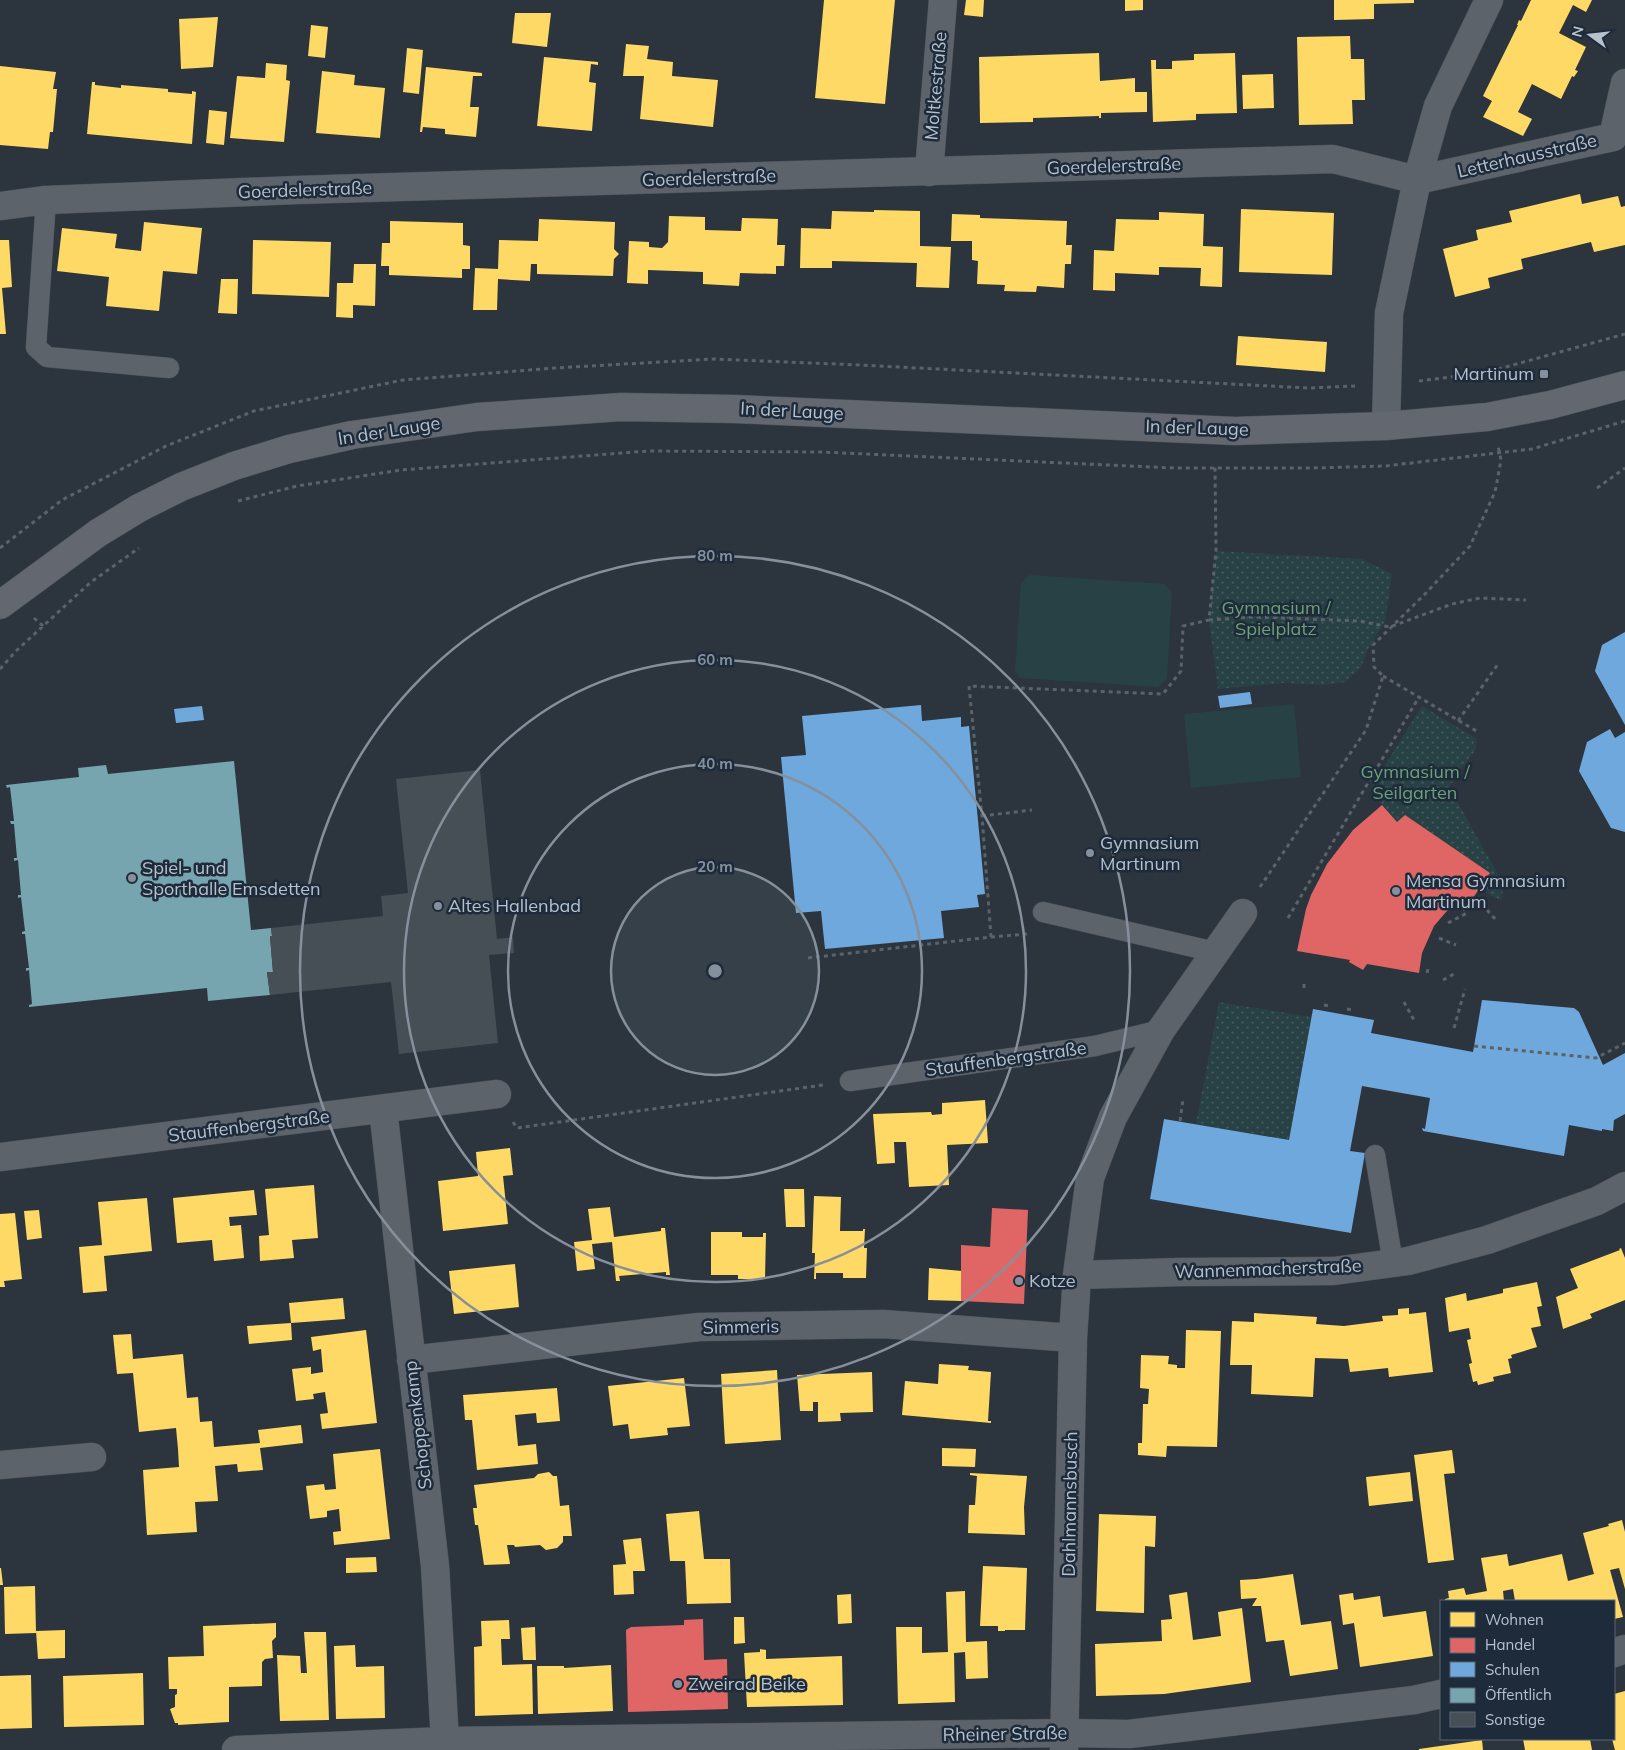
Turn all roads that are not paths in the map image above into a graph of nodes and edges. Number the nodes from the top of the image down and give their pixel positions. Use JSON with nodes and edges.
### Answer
{"nodes":[{"id":1,"x":943,"y":0,"type":"edge"},
{"id":2,"x":1489,"y":0,"type":"edge"},
{"id":3,"x":1625,"y":83,"type":"edge"},
{"id":4,"x":929,"y":172,"type":"junction"},
{"id":5,"x":1417,"y":180,"type":"junction"},
{"id":6,"x":46,"y":200,"type":"junction"},
{"id":7,"x":0,"y":206,"type":"edge"},
{"id":8,"x":169,"y":368,"type":"dead end"},
{"id":9,"x":1625,"y":385,"type":"edge"},
{"id":10,"x":1386,"y":426,"type":"junction"},
{"id":11,"x":0,"y":605,"type":"edge"},
{"id":12,"x":1043,"y":912,"type":"dead end"},
{"id":13,"x":1243,"y":913,"type":"road end"},
{"id":14,"x":1215,"y":952,"type":"junction"},
{"id":15,"x":1161,"y":1030,"type":"junction"},
{"id":16,"x":850,"y":1081,"type":"road end"},
{"id":17,"x":497,"y":1094,"type":"road end"},
{"id":18,"x":383,"y":1110,"type":"junction"},
{"id":19,"x":1375,"y":1155,"type":"dead end"},
{"id":20,"x":0,"y":1157,"type":"edge"},
{"id":21,"x":1625,"y":1186,"type":"edge"},
{"id":22,"x":1393,"y":1263,"type":"junction"},
{"id":23,"x":1077,"y":1275,"type":"junction"},
{"id":24,"x":1073,"y":1338,"type":"junction"},
{"id":25,"x":411,"y":1360,"type":"junction"},
{"id":26,"x":92,"y":1457,"type":"dead end"},
{"id":27,"x":0,"y":1465,"type":"edge"},
{"id":28,"x":1440,"y":1694,"type":"edge"},
{"id":29,"x":445,"y":1741,"type":"junction"},
{"id":30,"x":1064,"y":1742,"type":"edge"},
{"id":31,"x":236,"y":1750,"type":"edge"}],
"edges":[{"from":1,"to":4,"type":"street","name":"Moltkestraße"},
{"from":2,"to":5,"type":"street"},
{"from":3,"to":5,"type":"street","name":"Letterhausstraße"},
{"from":4,"to":5,"type":"street","name":"Goerdelerstraße"},
{"from":4,"to":6,"type":"street","name":"Goerdelerstraße"},
{"from":5,"to":10,"type":"street"},
{"from":6,"to":7,"type":"street","name":"Goerdelerstraße"},
{"from":6,"to":8,"type":"lane"},
{"from":9,"to":10,"type":"street","name":"In der Lauge"},
{"from":10,"to":11,"type":"street","name":"In der Lauge"},
{"from":12,"to":14,"type":"lane"},
{"from":13,"to":14,"type":"street"},
{"from":14,"to":15,"type":"street"},
{"from":15,"to":16,"type":"lane","name":"Stauffenbergstraße"},
{"from":15,"to":23,"type":"street"},
{"from":17,"to":18,"type":"street","name":"Stauffenbergstraße"},
{"from":18,"to":20,"type":"street","name":"Stauffenbergstraße"},
{"from":18,"to":25,"type":"street","name":"Schoppenkamp"},
{"from":19,"to":22,"type":"lane"},
{"from":21,"to":22,"type":"street","name":"Wannenmacherstraße"},
{"from":22,"to":23,"type":"street","name":"Wannenmacherstraße"},
{"from":23,"to":24,"type":"street","name":"Dahlmannsbusch"},
{"from":24,"to":25,"type":"street","name":"Simmeris"},
{"from":24,"to":30,"type":"street","name":"Dahlmannsbusch"},
{"from":25,"to":29,"type":"street","name":"Schoppenkamp"},
{"from":26,"to":27,"type":"street"},
{"from":28,"to":30,"type":"street","name":"Rheiner Straße"},
{"from":29,"to":30,"type":"street","name":"Rheiner Straße"},
{"from":29,"to":31,"type":"street","name":"Rheiner Straße"}]}
